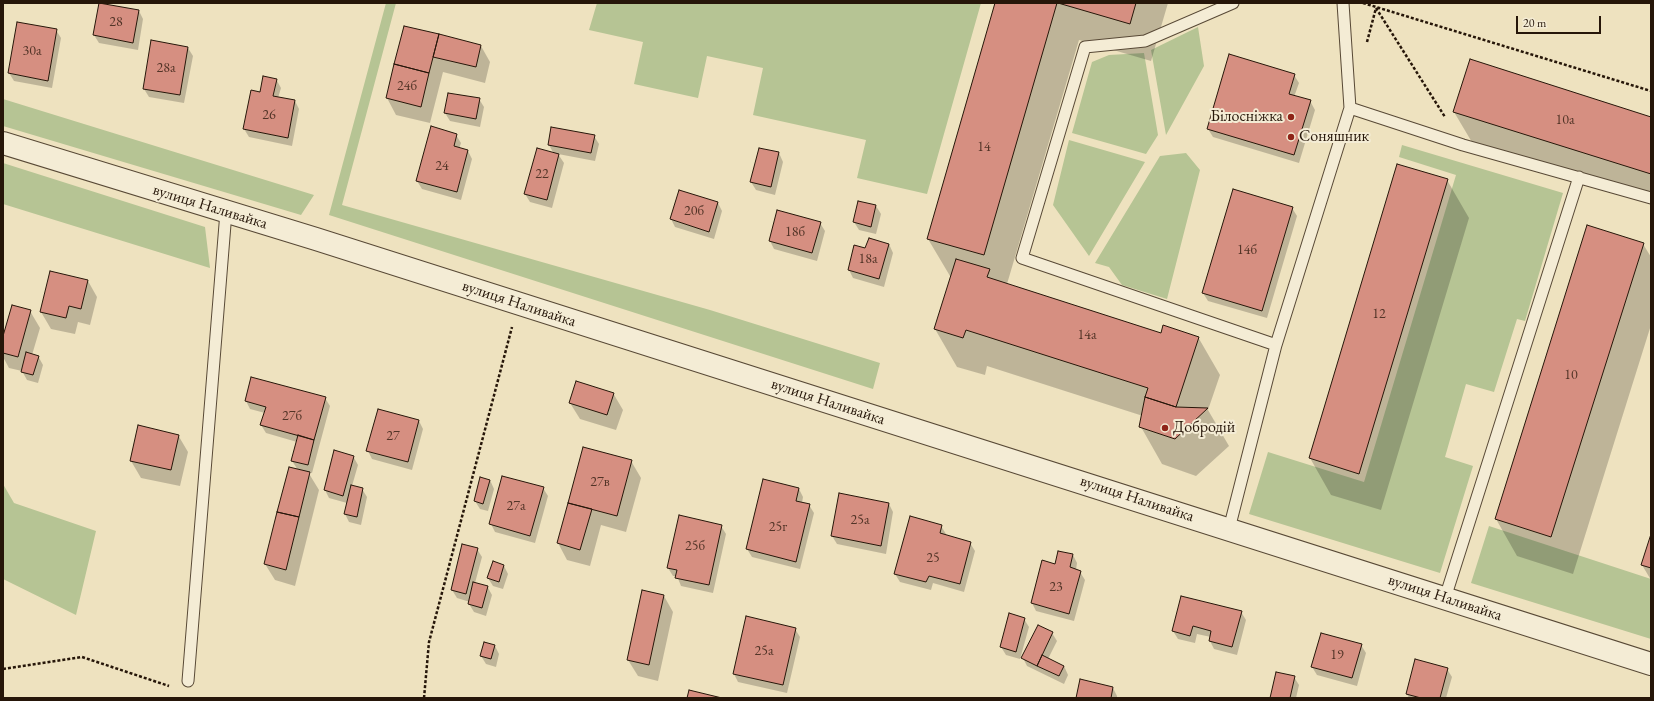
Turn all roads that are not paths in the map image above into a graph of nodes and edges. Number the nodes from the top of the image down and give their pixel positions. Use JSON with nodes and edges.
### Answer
{"nodes":[{"id":1,"x":1233,"y":3,"type":"edge"},
{"id":2,"x":1343,"y":3,"type":"edge"},
{"id":3,"x":1350,"y":108,"type":"junction"},
{"id":4,"x":3,"y":143,"type":"edge"},
{"id":5,"x":1579,"y":177,"type":"junction"},
{"id":6,"x":1651,"y":198,"type":"edge"},
{"id":7,"x":226,"y":212,"type":"junction"},
{"id":8,"x":1276,"y":345,"type":"junction"},
{"id":9,"x":1229,"y":529,"type":"junction"},
{"id":10,"x":1445,"y":598,"type":"junction"},
{"id":11,"x":1651,"y":664,"type":"edge"},
{"id":12,"x":188,"y":681,"type":"road end"}],
"edges":[{"from":1,"to":8,"type":"lane"},
{"from":2,"to":3,"type":"lane"},
{"from":3,"to":5,"type":"lane"},
{"from":3,"to":8,"type":"lane"},
{"from":4,"to":7,"type":"street","name":"вулиця Наливайка"},
{"from":5,"to":6,"type":"lane"},
{"from":5,"to":10,"type":"lane"},
{"from":7,"to":9,"type":"street","name":"вулиця Наливайка"},
{"from":7,"to":12,"type":"lane"},
{"from":8,"to":9,"type":"lane"},
{"from":9,"to":10,"type":"street","name":"вулиця Наливайка"},
{"from":10,"to":11,"type":"street","name":"вулиця Наливайка"}]}
